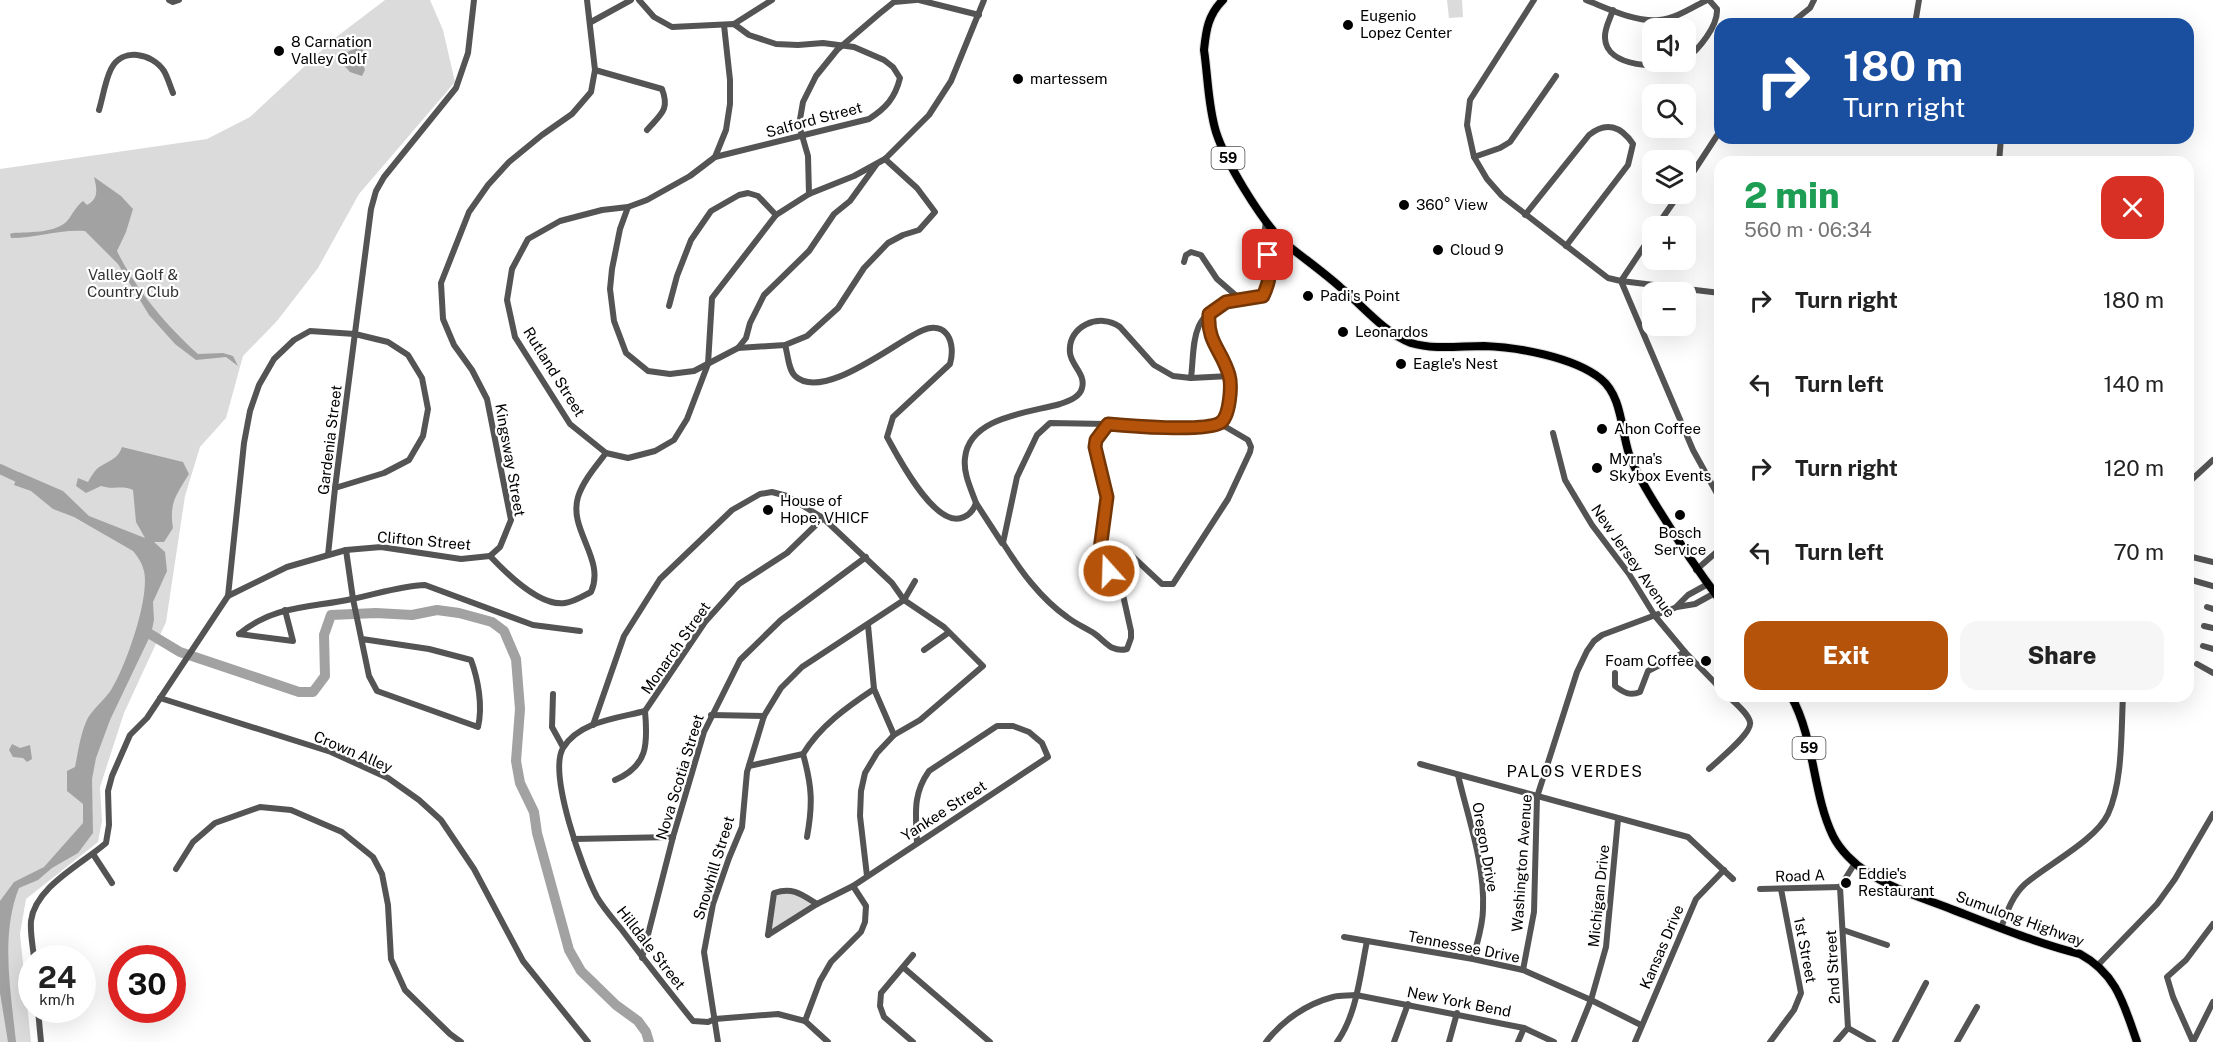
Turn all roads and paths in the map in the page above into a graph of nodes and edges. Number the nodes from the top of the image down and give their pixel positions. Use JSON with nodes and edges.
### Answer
{"nodes":[{"id":1,"x":169,"y":0,"type":"edge"},
{"id":2,"x":179,"y":0,"type":"edge"},
{"id":3,"x":474,"y":0,"type":"edge"},
{"id":4,"x":586,"y":0,"type":"edge"},
{"id":5,"x":631,"y":0,"type":"edge"},
{"id":6,"x":639,"y":0,"type":"edge"},
{"id":7,"x":772,"y":0,"type":"edge"},
{"id":8,"x":917,"y":0,"type":"edge"},
{"id":9,"x":984,"y":0,"type":"edge"},
{"id":10,"x":1223,"y":0,"type":"edge"},
{"id":11,"x":1541,"y":0,"type":"edge"},
{"id":12,"x":1586,"y":0,"type":"edge"},
{"id":13,"x":1708,"y":0,"type":"edge"},
{"id":14,"x":1814,"y":0,"type":"edge"},
{"id":15,"x":1919,"y":0,"type":"edge"},
{"id":16,"x":1533,"y":2,"type":"edge"},
{"id":17,"x":1613,"y":10,"type":"junction"},
{"id":18,"x":979,"y":15,"type":"junction"},
{"id":19,"x":1716,"y":18,"type":"edge"},
{"id":20,"x":1798,"y":18,"type":"edge"},
{"id":21,"x":1916,"y":18,"type":"edge"},
{"id":22,"x":591,"y":22,"type":"junction"},
{"id":23,"x":1714,"y":23,"type":"edge"},
{"id":24,"x":734,"y":24,"type":"junction"},
{"id":25,"x":724,"y":25,"type":"junction"},
{"id":26,"x":843,"y":44,"type":"junction"},
{"id":27,"x":1696,"y":49,"type":"edge"},
{"id":28,"x":1642,"y":65,"type":"edge"},
{"id":29,"x":595,"y":70,"type":"junction"},
{"id":30,"x":1556,"y":76,"type":"dead end"},
{"id":31,"x":173,"y":93,"type":"dead end"},
{"id":32,"x":99,"y":110,"type":"dead end"},
{"id":33,"x":647,"y":130,"type":"dead end"},
{"id":34,"x":801,"y":135,"type":"junction"},
{"id":35,"x":1714,"y":140,"type":"edge"},
{"id":36,"x":715,"y":157,"type":"junction"},
{"id":37,"x":1474,"y":157,"type":"junction"},
{"id":38,"x":885,"y":159,"type":"junction"},
{"id":39,"x":878,"y":164,"type":"junction"},
{"id":40,"x":1696,"y":168,"type":"edge"},
{"id":41,"x":809,"y":194,"type":"junction"},
{"id":42,"x":628,"y":207,"type":"junction"},
{"id":43,"x":776,"y":215,"type":"junction"},
{"id":44,"x":1525,"y":215,"type":"junction"},
{"id":45,"x":1266,"y":221,"type":"junction"},
{"id":46,"x":1566,"y":246,"type":"junction"},
{"id":47,"x":1642,"y":250,"type":"edge"},
{"id":48,"x":1184,"y":262,"type":"dead end"},
{"id":49,"x":1621,"y":281,"type":"junction"},
{"id":50,"x":1714,"y":292,"type":"edge"},
{"id":51,"x":1240,"y":299,"type":"junction"},
{"id":52,"x":669,"y":306,"type":"dead end"},
{"id":53,"x":1209,"y":314,"type":"junction"},
{"id":54,"x":355,"y":334,"type":"junction"},
{"id":55,"x":785,"y":345,"type":"junction"},
{"id":56,"x":738,"y":348,"type":"junction"},
{"id":57,"x":708,"y":364,"type":"junction"},
{"id":58,"x":1230,"y":376,"type":"junction"},
{"id":59,"x":1191,"y":378,"type":"junction"},
{"id":60,"x":1219,"y":423,"type":"junction"},
{"id":61,"x":1108,"y":424,"type":"junction"},
{"id":62,"x":1553,"y":433,"type":"dead end"},
{"id":63,"x":606,"y":453,"type":"junction"},
{"id":64,"x":2213,"y":460,"type":"edge"},
{"id":65,"x":2194,"y":477,"type":"edge"},
{"id":66,"x":335,"y":488,"type":"junction"},
{"id":67,"x":1714,"y":488,"type":"edge"},
{"id":68,"x":976,"y":503,"type":"junction"},
{"id":69,"x":823,"y":518,"type":"junction"},
{"id":70,"x":1003,"y":543,"type":"junction"},
{"id":71,"x":1100,"y":543,"type":"junction"},
{"id":72,"x":346,"y":550,"type":"junction"},
{"id":73,"x":329,"y":552,"type":"junction"},
{"id":74,"x":1714,"y":554,"type":"edge"},
{"id":75,"x":490,"y":556,"type":"junction"},
{"id":76,"x":866,"y":557,"type":"junction"},
{"id":77,"x":2194,"y":557,"type":"edge"},
{"id":78,"x":2213,"y":562,"type":"edge"},
{"id":79,"x":1696,"y":570,"type":"junction"},
{"id":80,"x":915,"y":580,"type":"dead end"},
{"id":81,"x":2194,"y":581,"type":"edge"},
{"id":82,"x":1708,"y":584,"type":"junction"},
{"id":83,"x":2213,"y":586,"type":"edge"},
{"id":84,"x":1714,"y":592,"type":"edge"},
{"id":85,"x":228,"y":596,"type":"junction"},
{"id":86,"x":1714,"y":598,"type":"edge"},
{"id":87,"x":353,"y":599,"type":"junction"},
{"id":88,"x":903,"y":600,"type":"junction"},
{"id":89,"x":1677,"y":607,"type":"junction"},
{"id":90,"x":285,"y":610,"type":"junction"},
{"id":91,"x":1655,"y":616,"type":"junction"},
{"id":92,"x":868,"y":625,"type":"junction"},
{"id":93,"x":2204,"y":626,"type":"dead end"},
{"id":94,"x":2213,"y":628,"type":"edge"},
{"id":95,"x":580,"y":631,"type":"dead end"},
{"id":96,"x":948,"y":633,"type":"junction"},
{"id":97,"x":362,"y":639,"type":"junction"},
{"id":98,"x":2203,"y":646,"type":"dead end"},
{"id":99,"x":2213,"y":649,"type":"edge"},
{"id":100,"x":924,"y":650,"type":"dead end"},
{"id":101,"x":1685,"y":652,"type":"junction"},
{"id":102,"x":2198,"y":664,"type":"dead end"},
{"id":103,"x":1615,"y":673,"type":"dead end"},
{"id":104,"x":2213,"y":674,"type":"edge"},
{"id":105,"x":1714,"y":682,"type":"edge"},
{"id":106,"x":874,"y":689,"type":"junction"},
{"id":107,"x":554,"y":694,"type":"dead end"},
{"id":108,"x":160,"y":698,"type":"junction"},
{"id":109,"x":1734,"y":702,"type":"edge"},
{"id":110,"x":1795,"y":702,"type":"edge"},
{"id":111,"x":2123,"y":702,"type":"edge"},
{"id":112,"x":645,"y":711,"type":"junction"},
{"id":113,"x":711,"y":715,"type":"junction"},
{"id":114,"x":764,"y":716,"type":"junction"},
{"id":115,"x":593,"y":724,"type":"junction"},
{"id":116,"x":894,"y":735,"type":"junction"},
{"id":117,"x":563,"y":747,"type":"junction"},
{"id":118,"x":803,"y":754,"type":"junction"},
{"id":119,"x":1420,"y":764,"type":"dead end"},
{"id":120,"x":749,"y":766,"type":"junction"},
{"id":121,"x":1709,"y":769,"type":"dead end"},
{"id":122,"x":1458,"y":775,"type":"junction"},
{"id":123,"x":615,"y":780,"type":"dead end"},
{"id":124,"x":1537,"y":797,"type":"junction"},
{"id":125,"x":2213,"y":814,"type":"edge"},
{"id":126,"x":1618,"y":819,"type":"junction"},
{"id":127,"x":673,"y":837,"type":"junction"},
{"id":128,"x":807,"y":837,"type":"dead end"},
{"id":129,"x":574,"y":838,"type":"junction"},
{"id":130,"x":917,"y":843,"type":"junction"},
{"id":131,"x":93,"y":854,"type":"junction"},
{"id":132,"x":1855,"y":863,"type":"junction"},
{"id":133,"x":176,"y":869,"type":"dead end"},
{"id":134,"x":1724,"y":870,"type":"junction"},
{"id":135,"x":867,"y":876,"type":"junction"},
{"id":136,"x":1733,"y":879,"type":"dead end"},
{"id":137,"x":112,"y":883,"type":"dead end"},
{"id":138,"x":853,"y":886,"type":"junction"},
{"id":139,"x":1840,"y":887,"type":"junction"},
{"id":140,"x":1760,"y":889,"type":"dead end"},
{"id":141,"x":1781,"y":889,"type":"junction"},
{"id":142,"x":817,"y":904,"type":"junction"},
{"id":143,"x":2213,"y":924,"type":"edge"},
{"id":144,"x":2001,"y":928,"type":"junction"},
{"id":145,"x":1843,"y":930,"type":"junction"},
{"id":146,"x":1344,"y":937,"type":"dead end"},
{"id":147,"x":1367,"y":941,"type":"junction"},
{"id":148,"x":33,"y":945,"type":"edge"},
{"id":149,"x":1887,"y":945,"type":"dead end"},
{"id":150,"x":913,"y":956,"type":"dead end"},
{"id":151,"x":642,"y":958,"type":"junction"},
{"id":152,"x":1473,"y":959,"type":"junction"},
{"id":153,"x":2098,"y":965,"type":"junction"},
{"id":154,"x":904,"y":968,"type":"junction"},
{"id":155,"x":1523,"y":970,"type":"junction"},
{"id":156,"x":1926,"y":983,"type":"dead end"},
{"id":157,"x":1356,"y":995,"type":"junction"},
{"id":158,"x":1591,"y":1000,"type":"junction"},
{"id":159,"x":2213,"y":1002,"type":"edge"},
{"id":160,"x":1408,"y":1004,"type":"junction"},
{"id":161,"x":1977,"y":1007,"type":"dead end"},
{"id":162,"x":1457,"y":1014,"type":"junction"},
{"id":163,"x":715,"y":1018,"type":"junction"},
{"id":164,"x":805,"y":1021,"type":"junction"},
{"id":165,"x":39,"y":1023,"type":"edge"},
{"id":166,"x":1641,"y":1026,"type":"junction"},
{"id":167,"x":1524,"y":1028,"type":"junction"},
{"id":168,"x":1848,"y":1028,"type":"junction"},
{"id":169,"x":41,"y":1042,"type":"edge"},
{"id":170,"x":461,"y":1042,"type":"edge"},
{"id":171,"x":588,"y":1042,"type":"edge"},
{"id":172,"x":718,"y":1042,"type":"edge"},
{"id":173,"x":828,"y":1042,"type":"edge"},
{"id":174,"x":914,"y":1042,"type":"edge"},
{"id":175,"x":990,"y":1042,"type":"edge"},
{"id":176,"x":1266,"y":1042,"type":"edge"},
{"id":177,"x":1337,"y":1042,"type":"edge"},
{"id":178,"x":1394,"y":1042,"type":"edge"},
{"id":179,"x":1449,"y":1042,"type":"edge"},
{"id":180,"x":1518,"y":1042,"type":"edge"},
{"id":181,"x":1554,"y":1042,"type":"edge"},
{"id":182,"x":1574,"y":1042,"type":"edge"},
{"id":183,"x":1635,"y":1042,"type":"edge"},
{"id":184,"x":1770,"y":1042,"type":"edge"},
{"id":185,"x":1836,"y":1042,"type":"edge"},
{"id":186,"x":1873,"y":1042,"type":"edge"},
{"id":187,"x":1895,"y":1042,"type":"edge"},
{"id":188,"x":1957,"y":1042,"type":"edge"},
{"id":189,"x":2137,"y":1042,"type":"edge"},
{"id":190,"x":2193,"y":1042,"type":"edge"}],
"edges":[{"from":1,"to":2,"type":"street"},
{"from":3,"to":54,"type":"street","name":"Gardenia Street"},
{"from":4,"to":22,"type":"street","name":"Kingsway Street"},
{"from":5,"to":22,"type":"street"},
{"from":6,"to":25,"type":"street"},
{"from":7,"to":24,"type":"street"},
{"from":8,"to":18,"type":"street"},
{"from":8,"to":26,"type":"street"},
{"from":9,"to":18,"type":"street"},
{"from":10,"to":45,"type":"main road","number":"59"},
{"from":11,"to":16,"type":"street"},
{"from":12,"to":17,"type":"street"},
{"from":13,"to":17,"type":"street"},
{"from":13,"to":19,"type":"street"},
{"from":14,"to":20,"type":"street"},
{"from":15,"to":21,"type":"street"},
{"from":16,"to":37,"type":"street"},
{"from":17,"to":28,"type":"street"},
{"from":18,"to":38,"type":"street"},
{"from":22,"to":29,"type":"street","name":"Kingsway Street"},
{"from":23,"to":27,"type":"street"},
{"from":24,"to":25,"type":"street"},
{"from":24,"to":26,"type":"street","name":"Salford Street"},
{"from":25,"to":36,"type":"street"},
{"from":26,"to":34,"type":"street"},
{"from":26,"to":34,"type":"street","name":"Salford Street"},
{"from":29,"to":33,"type":"street"},
{"from":29,"to":75,"type":"street","name":"Kingsway Street"},
{"from":30,"to":37,"type":"street"},
{"from":31,"to":32,"type":"street"},
{"from":34,"to":36,"type":"street","name":"Salford Street"},
{"from":34,"to":41,"type":"street"},
{"from":35,"to":40,"type":"street"},
{"from":36,"to":42,"type":"street","name":"Rutland Street"},
{"from":37,"to":44,"type":"street"},
{"from":38,"to":39,"type":"street"},
{"from":38,"to":55,"type":"street"},
{"from":39,"to":41,"type":"street"},
{"from":39,"to":56,"type":"street"},
{"from":41,"to":43,"type":"street"},
{"from":42,"to":57,"type":"street"},
{"from":42,"to":63,"type":"street","name":"Rutland Street"},
{"from":43,"to":52,"type":"street"},
{"from":43,"to":57,"type":"street"},
{"from":44,"to":46,"type":"street"},
{"from":44,"to":46,"type":"street"},
{"from":45,"to":51,"type":"street"},
{"from":45,"to":79,"type":"main road","number":"59"},
{"from":46,"to":49,"type":"street"},
{"from":47,"to":49,"type":"street"},
{"from":48,"to":51,"type":"street"},
{"from":49,"to":50,"type":"street"},
{"from":49,"to":67,"type":"street"},
{"from":51,"to":53,"type":"street"},
{"from":53,"to":58,"type":"street"},
{"from":53,"to":59,"type":"street"},
{"from":54,"to":66,"type":"street","name":"Gardenia Street"},
{"from":54,"to":66,"type":"street"},
{"from":54,"to":85,"type":"street"},
{"from":55,"to":56,"type":"street"},
{"from":55,"to":68,"type":"street"},
{"from":56,"to":57,"type":"street"},
{"from":57,"to":63,"type":"street"},
{"from":58,"to":59,"type":"street"},
{"from":58,"to":60,"type":"street"},
{"from":59,"to":68,"type":"street"},
{"from":60,"to":61,"type":"street"},
{"from":60,"to":71,"type":"street"},
{"from":61,"to":70,"type":"street"},
{"from":61,"to":71,"type":"street"},
{"from":62,"to":91,"type":"street","name":"New Jersey Avenue"},
{"from":63,"to":75,"type":"street","name":"Clifton Street"},
{"from":64,"to":65,"type":"street"},
{"from":66,"to":73,"type":"street","name":"Gardenia Street"},
{"from":68,"to":70,"type":"street"},
{"from":69,"to":76,"type":"street"},
{"from":69,"to":112,"type":"street","name":"Monarch Street"},
{"from":69,"to":115,"type":"street"},
{"from":70,"to":71,"type":"street"},
{"from":72,"to":73,"type":"street","name":"Clifton Street"},
{"from":72,"to":75,"type":"street","name":"Clifton Street"},
{"from":72,"to":87,"type":"street"},
{"from":73,"to":85,"type":"street","name":"Clifton Street"},
{"from":74,"to":79,"type":"street"},
{"from":76,"to":88,"type":"street"},
{"from":76,"to":113,"type":"street","name":"Nova Scotia Street"},
{"from":77,"to":78,"type":"street"},
{"from":79,"to":82,"type":"main road","number":"59"},
{"from":80,"to":88,"type":"street","name":"Snowhill Street"},
{"from":81,"to":83,"type":"street"},
{"from":82,"to":84,"type":"main road","number":"59"},
{"from":82,"to":89,"type":"street","name":"Washington Avenue"},
{"from":85,"to":108,"type":"street"},
{"from":86,"to":89,"type":"street","name":"Washington Avenue"},
{"from":87,"to":90,"type":"street"},
{"from":87,"to":95,"type":"street"},
{"from":87,"to":97,"type":"street"},
{"from":88,"to":92,"type":"street","name":"Snowhill Street"},
{"from":88,"to":96,"type":"street"},
{"from":89,"to":91,"type":"street","name":"Washington Avenue"},
{"from":90,"to":90,"type":"street"},
{"from":91,"to":101,"type":"street","name":"New Jersey Avenue"},
{"from":91,"to":124,"type":"street","name":"Washington Avenue"},
{"from":92,"to":106,"type":"street"},
{"from":92,"to":114,"type":"street","name":"Snowhill Street"},
{"from":93,"to":94,"type":"street"},
{"from":96,"to":100,"type":"street"},
{"from":96,"to":116,"type":"street"},
{"from":97,"to":97,"type":"street"},
{"from":98,"to":99,"type":"street"},
{"from":101,"to":103,"type":"street"},
{"from":101,"to":105,"type":"street","name":"New Jersey Avenue"},
{"from":102,"to":104,"type":"street"},
{"from":106,"to":116,"type":"street"},
{"from":106,"to":118,"type":"street"},
{"from":107,"to":117,"type":"street"},
{"from":108,"to":131,"type":"street"},
{"from":108,"to":171,"type":"street","name":"Crown Alley"},
{"from":109,"to":121,"type":"street"},
{"from":110,"to":132,"type":"main road","name":"Sumulong Highway","number":"59"},
{"from":111,"to":144,"type":"street"},
{"from":112,"to":115,"type":"street","name":"Monarch Street"},
{"from":112,"to":123,"type":"street"},
{"from":113,"to":114,"type":"street"},
{"from":113,"to":127,"type":"street","name":"Nova Scotia Street"},
{"from":114,"to":120,"type":"street","name":"Snowhill Street"},
{"from":115,"to":117,"type":"street","name":"Monarch Street"},
{"from":116,"to":135,"type":"street"},
{"from":117,"to":129,"type":"street","name":"Hilldale Street"},
{"from":118,"to":120,"type":"street"},
{"from":118,"to":128,"type":"street"},
{"from":119,"to":122,"type":"street"},
{"from":120,"to":163,"type":"street","name":"Snowhill Street"},
{"from":122,"to":124,"type":"street"},
{"from":122,"to":152,"type":"street","name":"Oregon Drive"},
{"from":124,"to":126,"type":"street"},
{"from":124,"to":155,"type":"street","name":"Washington Avenue"},
{"from":125,"to":153,"type":"street"},
{"from":126,"to":134,"type":"street"},
{"from":126,"to":158,"type":"street","name":"Michigan Drive"},
{"from":127,"to":129,"type":"street"},
{"from":127,"to":151,"type":"street","name":"Nova Scotia Street"},
{"from":129,"to":151,"type":"street","name":"Hilldale Street"},
{"from":130,"to":130,"type":"street","name":"Yankee Street"},
{"from":130,"to":135,"type":"street","name":"Yankee Street"},
{"from":131,"to":137,"type":"street"},
{"from":131,"to":148,"type":"street"},
{"from":132,"to":139,"type":"street"},
{"from":132,"to":144,"type":"main road","name":"Sumulong Highway","number":"59"},
{"from":133,"to":170,"type":"street"},
{"from":134,"to":136,"type":"street"},
{"from":134,"to":166,"type":"street","name":"Kansas Drive"},
{"from":135,"to":138,"type":"street","name":"Yankee Street"},
{"from":138,"to":142,"type":"street","name":"Yankee Street"},
{"from":138,"to":164,"type":"street"},
{"from":139,"to":141,"type":"street","name":"Road A"},
{"from":139,"to":145,"type":"street","name":"2nd Street"},
{"from":140,"to":141,"type":"street","name":"Road A"},
{"from":141,"to":184,"type":"street","name":"1st Street"},
{"from":142,"to":142,"type":"street","name":"Yankee Street"},
{"from":143,"to":190,"type":"street"},
{"from":144,"to":153,"type":"main road","name":"Sumulong Highway","number":"59"},
{"from":145,"to":149,"type":"street"},
{"from":145,"to":168,"type":"street","name":"2nd Street"},
{"from":146,"to":147,"type":"street","name":"Tennessee Drive"},
{"from":147,"to":152,"type":"street","name":"Tennessee Drive"},
{"from":147,"to":157,"type":"street"},
{"from":150,"to":154,"type":"street"},
{"from":151,"to":163,"type":"street","name":"Hilldale Street"},
{"from":152,"to":155,"type":"street","name":"Tennessee Drive"},
{"from":153,"to":189,"type":"main road","name":"Sumulong Highway","number":"59"},
{"from":154,"to":174,"type":"street"},
{"from":154,"to":175,"type":"street"},
{"from":155,"to":158,"type":"street","name":"Tennessee Drive"},
{"from":156,"to":187,"type":"street"},
{"from":157,"to":160,"type":"street","name":"New York Bend"},
{"from":157,"to":176,"type":"street","name":"New York Bend"},
{"from":157,"to":177,"type":"street"},
{"from":158,"to":166,"type":"street","name":"Tennessee Drive"},
{"from":158,"to":182,"type":"street","name":"Michigan Drive"},
{"from":159,"to":190,"type":"street"},
{"from":160,"to":162,"type":"street","name":"New York Bend"},
{"from":160,"to":178,"type":"street"},
{"from":161,"to":188,"type":"street"},
{"from":162,"to":167,"type":"street","name":"New York Bend"},
{"from":162,"to":179,"type":"street"},
{"from":163,"to":164,"type":"street","name":"Hilldale Street"},
{"from":163,"to":172,"type":"street","name":"Snowhill Street"},
{"from":164,"to":173,"type":"street","name":"Hilldale Street"},
{"from":165,"to":169,"type":"street"},
{"from":166,"to":183,"type":"street","name":"Kansas Drive"},
{"from":167,"to":180,"type":"street"},
{"from":167,"to":181,"type":"street","name":"New York Bend"},
{"from":168,"to":185,"type":"street"},
{"from":168,"to":186,"type":"street"}]}
